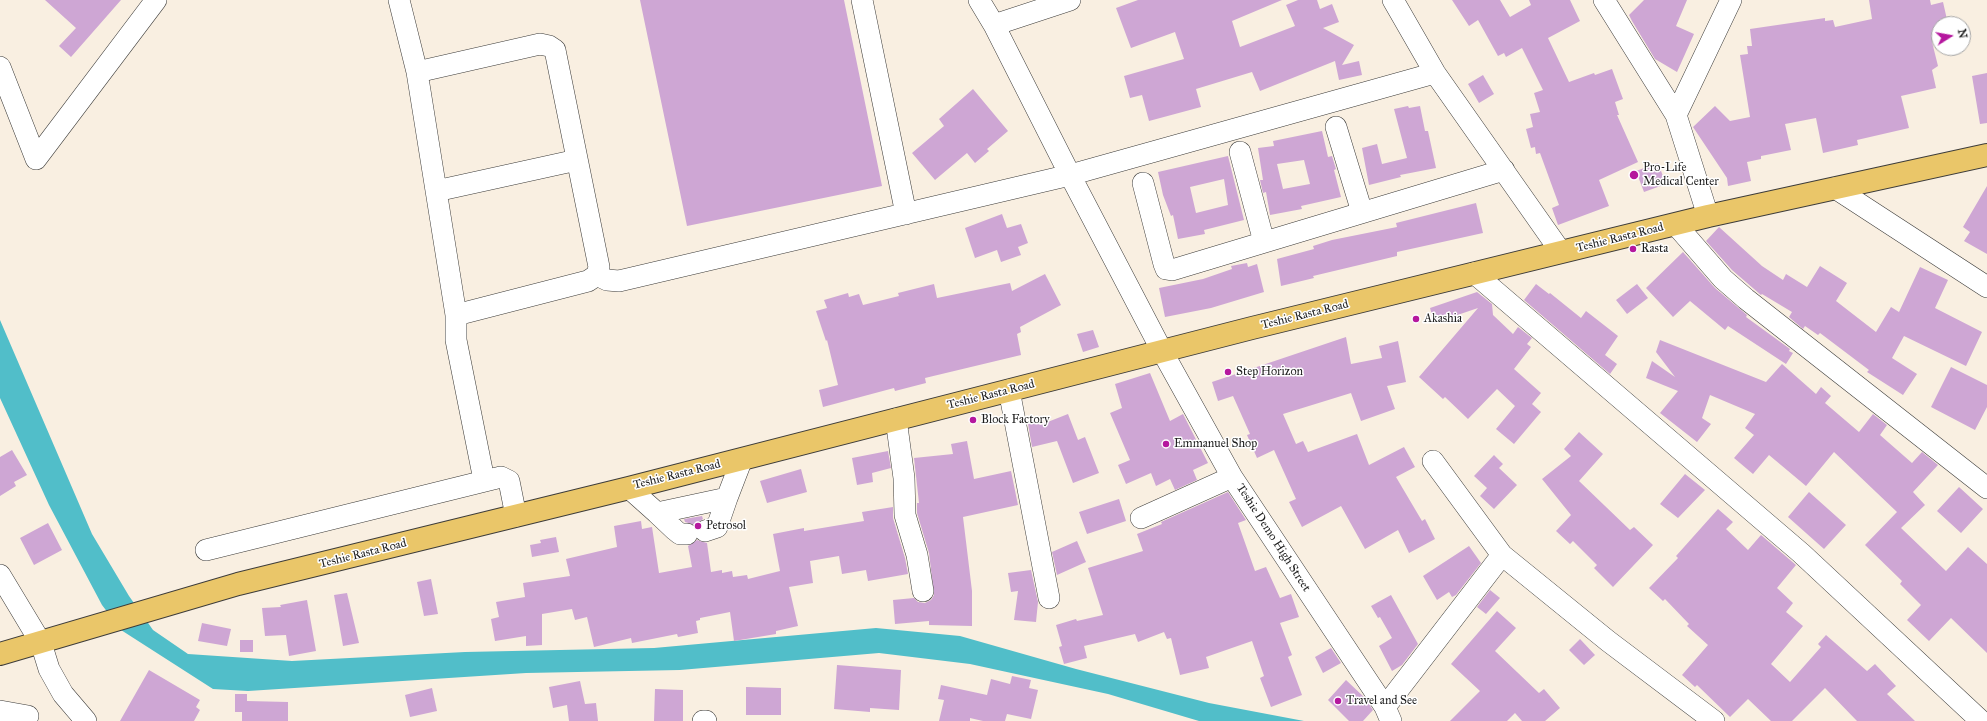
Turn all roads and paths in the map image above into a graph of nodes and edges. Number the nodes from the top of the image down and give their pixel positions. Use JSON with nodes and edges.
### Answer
{"nodes":[{"id":1,"x":156,"y":0,"type":"edge"},
{"id":2,"x":399,"y":0,"type":"edge"},
{"id":3,"x":862,"y":0,"type":"edge"},
{"id":4,"x":979,"y":0,"type":"edge"},
{"id":5,"x":1070,"y":0,"type":"edge"},
{"id":6,"x":1393,"y":0,"type":"edge"},
{"id":7,"x":1604,"y":0,"type":"edge"},
{"id":8,"x":1731,"y":0,"type":"edge"},
{"id":9,"x":994,"y":25,"type":"junction"},
{"id":10,"x":0,"y":67,"type":"edge"},
{"id":11,"x":417,"y":72,"type":"junction"},
{"id":12,"x":1435,"y":73,"type":"junction"},
{"id":13,"x":1676,"y":115,"type":"junction"},
{"id":14,"x":1336,"y":127,"type":"dead end"},
{"id":15,"x":1240,"y":152,"type":"dead end"},
{"id":16,"x":1987,"y":155,"type":"edge"},
{"id":17,"x":577,"y":160,"type":"junction"},
{"id":18,"x":1504,"y":170,"type":"junction"},
{"id":19,"x":1070,"y":175,"type":"junction"},
{"id":20,"x":1143,"y":183,"type":"dead end"},
{"id":21,"x":1835,"y":188,"type":"junction"},
{"id":22,"x":436,"y":191,"type":"junction"},
{"id":23,"x":1362,"y":212,"type":"junction"},
{"id":24,"x":906,"y":214,"type":"junction"},
{"id":25,"x":1708,"y":216,"type":"junction"},
{"id":26,"x":1679,"y":224,"type":"junction"},
{"id":27,"x":1264,"y":242,"type":"junction"},
{"id":28,"x":1561,"y":252,"type":"junction"},
{"id":29,"x":1474,"y":273,"type":"junction"},
{"id":30,"x":597,"y":275,"type":"junction"},
{"id":31,"x":1987,"y":287,"type":"edge"},
{"id":32,"x":456,"y":315,"type":"junction"},
{"id":33,"x":1162,"y":351,"type":"junction"},
{"id":34,"x":1009,"y":390,"type":"junction"},
{"id":35,"x":896,"y":420,"type":"junction"},
{"id":36,"x":742,"y":459,"type":"junction"},
{"id":37,"x":1433,"y":461,"type":"dead end"},
{"id":38,"x":1232,"y":477,"type":"junction"},
{"id":39,"x":484,"y":480,"type":"junction"},
{"id":40,"x":629,"y":488,"type":"junction"},
{"id":41,"x":1987,"y":488,"type":"edge"},
{"id":42,"x":727,"y":498,"type":"junction"},
{"id":43,"x":657,"y":513,"type":"junction"},
{"id":44,"x":516,"y":516,"type":"junction"},
{"id":45,"x":1141,"y":518,"type":"dead end"},
{"id":46,"x":206,"y":550,"type":"dead end"},
{"id":47,"x":1502,"y":555,"type":"junction"},
{"id":48,"x":0,"y":575,"type":"edge"},
{"id":49,"x":923,"y":590,"type":"dead end"},
{"id":50,"x":1048,"y":598,"type":"dead end"},
{"id":51,"x":41,"y":643,"type":"junction"},
{"id":52,"x":0,"y":654,"type":"edge"},
{"id":53,"x":0,"y":712,"type":"edge"},
{"id":54,"x":1388,"y":714,"type":"edge"},
{"id":55,"x":28,"y":716,"type":"dead end"},
{"id":56,"x":86,"y":721,"type":"edge"},
{"id":57,"x":1714,"y":721,"type":"edge"},
{"id":58,"x":1981,"y":721,"type":"edge"}],
"edges":[{"from":1,"to":10,"type":"street"},
{"from":2,"to":11,"type":"street"},
{"from":3,"to":24,"type":"street"},
{"from":4,"to":9,"type":"street","name":"Teshie Demo High Street"},
{"from":5,"to":9,"type":"street"},
{"from":6,"to":12,"type":"street"},
{"from":7,"to":13,"type":"street"},
{"from":8,"to":13,"type":"street"},
{"from":9,"to":19,"type":"street","name":"Teshie Demo High Street"},
{"from":11,"to":17,"type":"street"},
{"from":11,"to":22,"type":"street"},
{"from":12,"to":18,"type":"street"},
{"from":12,"to":19,"type":"street"},
{"from":13,"to":25,"type":"street"},
{"from":14,"to":23,"type":"street"},
{"from":15,"to":27,"type":"street"},
{"from":16,"to":21,"type":"main road","name":"Teshie Rasta Road"},
{"from":17,"to":22,"type":"street"},
{"from":17,"to":30,"type":"street"},
{"from":18,"to":23,"type":"street"},
{"from":18,"to":28,"type":"street"},
{"from":19,"to":24,"type":"street"},
{"from":19,"to":33,"type":"street","name":"Teshie Demo High Street"},
{"from":20,"to":27,"type":"street"},
{"from":21,"to":25,"type":"main road","name":"Teshie Rasta Road"},
{"from":21,"to":31,"type":"street"},
{"from":22,"to":32,"type":"street"},
{"from":23,"to":27,"type":"street"},
{"from":24,"to":30,"type":"street"},
{"from":25,"to":26,"type":"main road","name":"Teshie Rasta Road"},
{"from":26,"to":28,"type":"main road","name":"Teshie Rasta Road"},
{"from":26,"to":41,"type":"street"},
{"from":28,"to":29,"type":"main road","name":"Teshie Rasta Road"},
{"from":29,"to":33,"type":"main road","name":"Teshie Rasta Road"},
{"from":29,"to":58,"type":"street"},
{"from":30,"to":32,"type":"street"},
{"from":32,"to":39,"type":"street"},
{"from":33,"to":34,"type":"main road","name":"Teshie Rasta Road"},
{"from":33,"to":38,"type":"street","name":"Teshie Demo High Street"},
{"from":34,"to":35,"type":"main road","name":"Teshie Rasta Road"},
{"from":34,"to":50,"type":"street"},
{"from":35,"to":36,"type":"main road","name":"Teshie Rasta Road"},
{"from":35,"to":49,"type":"street"},
{"from":36,"to":40,"type":"main road","name":"Teshie Rasta Road"},
{"from":36,"to":42,"type":"street"},
{"from":37,"to":47,"type":"street"},
{"from":38,"to":45,"type":"street"},
{"from":38,"to":54,"type":"street","name":"Teshie Demo High Street"},
{"from":39,"to":44,"type":"street"},
{"from":39,"to":46,"type":"street"},
{"from":40,"to":43,"type":"street"},
{"from":40,"to":44,"type":"main road","name":"Teshie Rasta Road"},
{"from":42,"to":43,"type":"street"},
{"from":42,"to":43,"type":"street"},
{"from":44,"to":51,"type":"main road","name":"Teshie Rasta Road"},
{"from":47,"to":54,"type":"street"},
{"from":47,"to":57,"type":"street"},
{"from":48,"to":51,"type":"street"},
{"from":51,"to":52,"type":"main road","name":"Teshie Rasta Road"},
{"from":51,"to":56,"type":"street"},
{"from":53,"to":55,"type":"street"}]}
